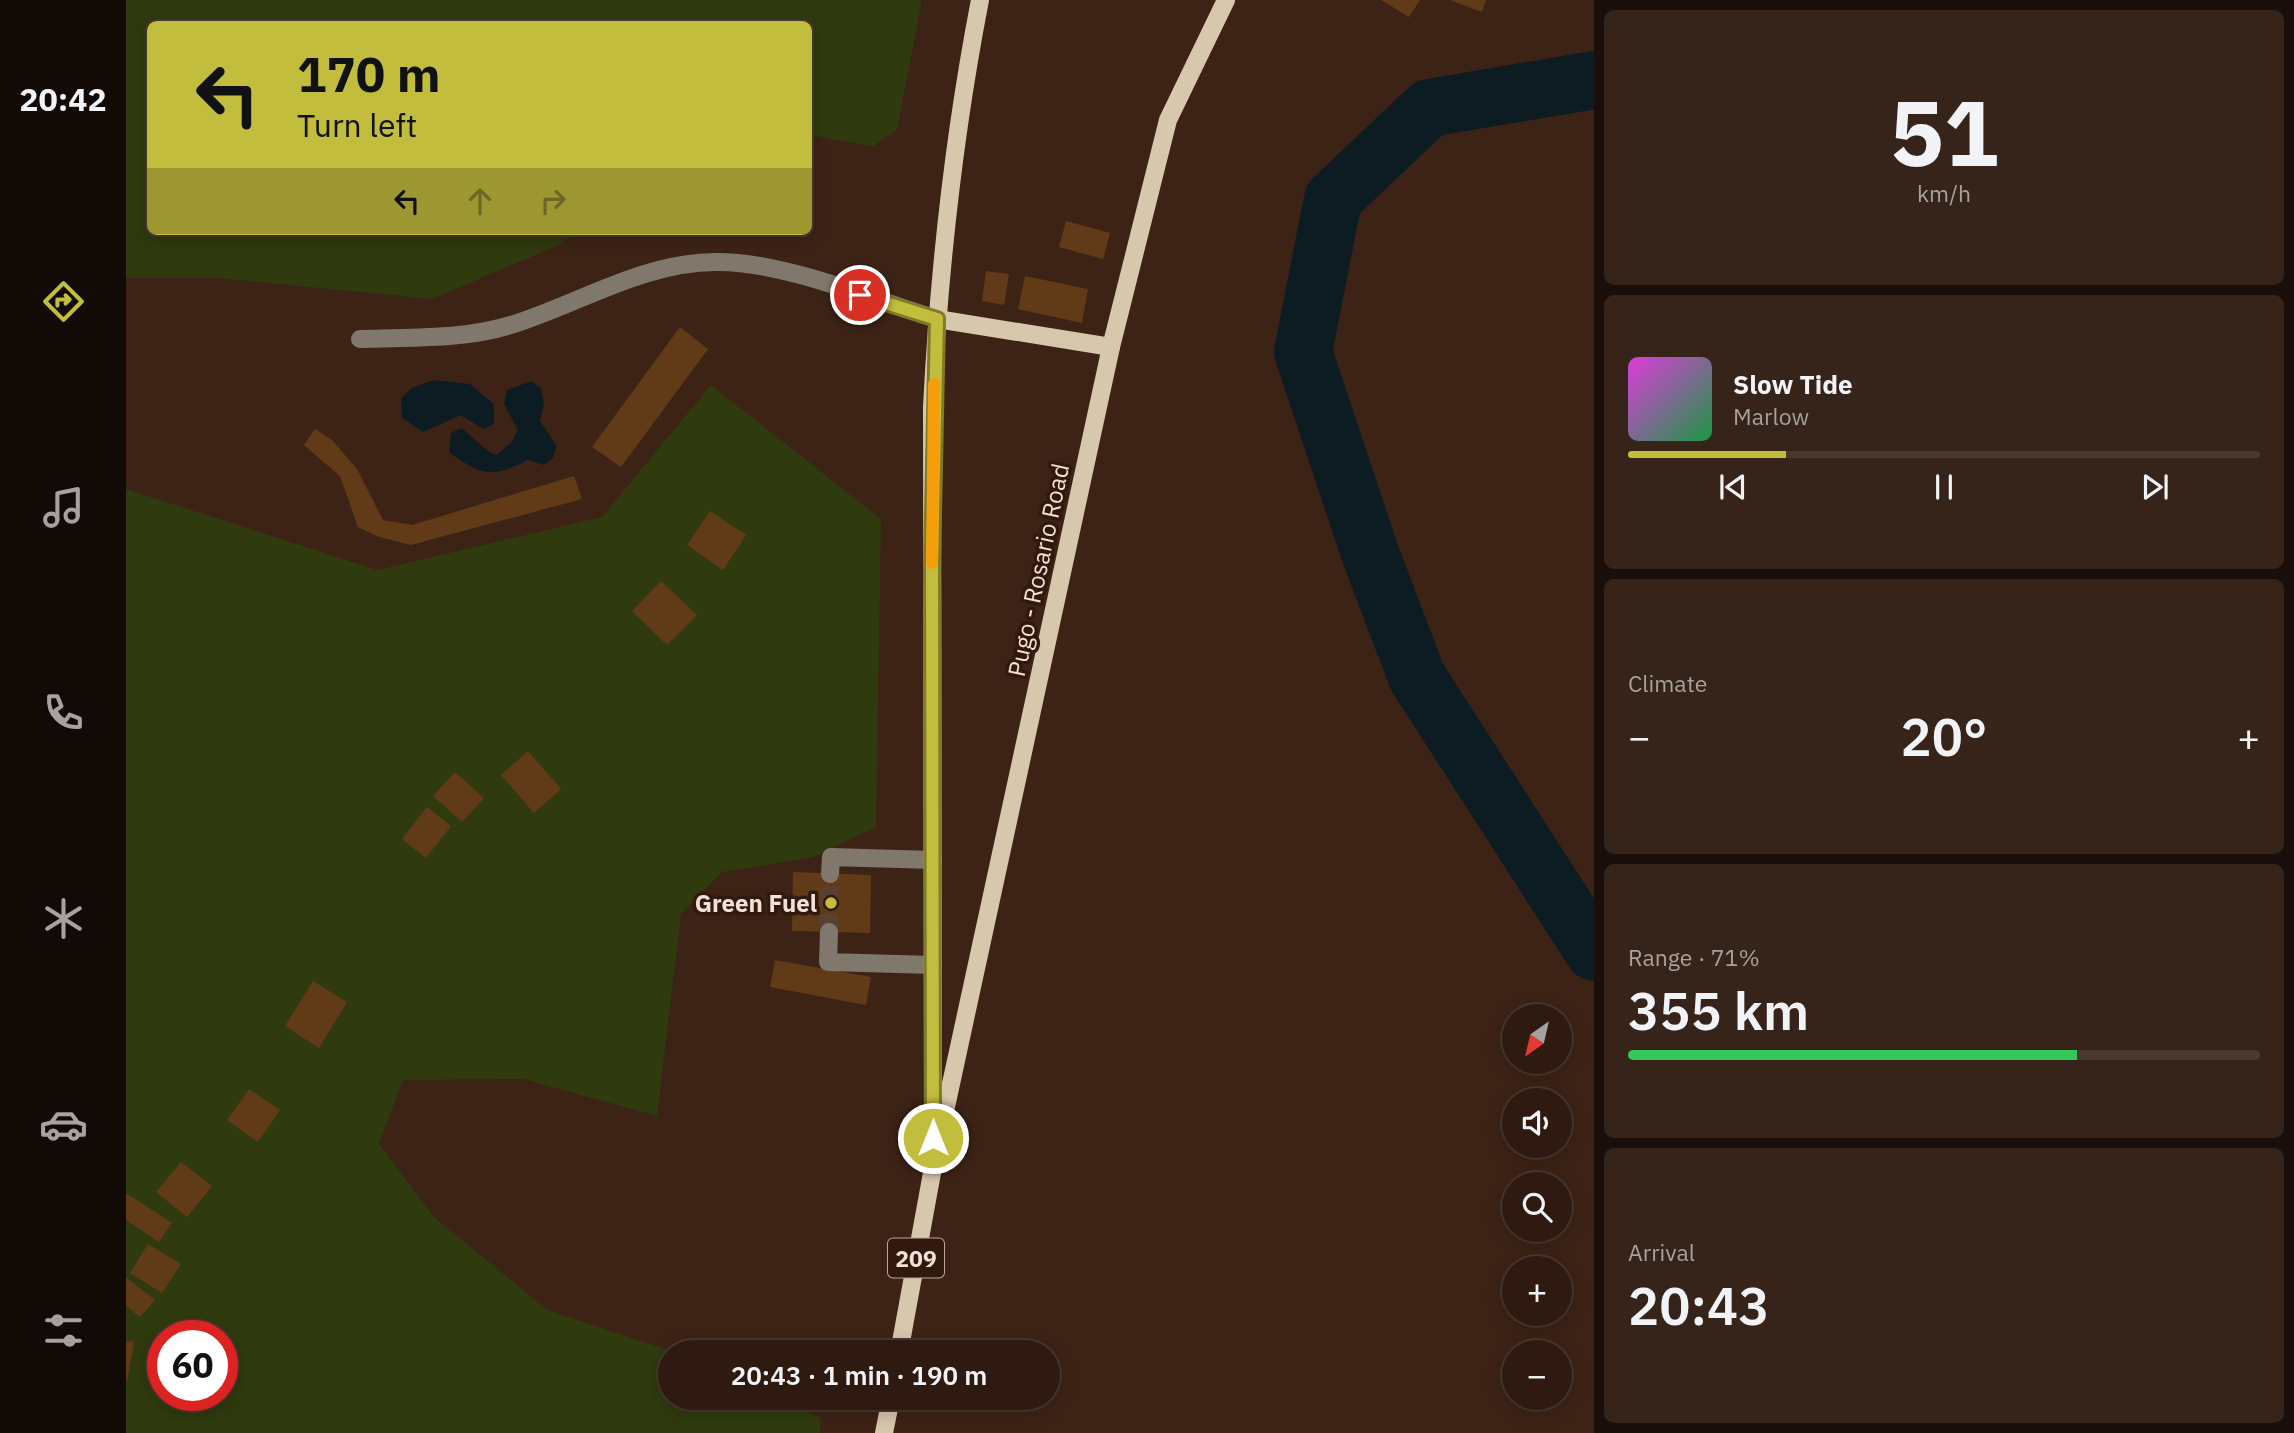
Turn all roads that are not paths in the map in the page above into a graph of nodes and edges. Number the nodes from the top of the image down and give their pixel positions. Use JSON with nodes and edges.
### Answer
{"nodes":[{"id":1,"x":980,"y":0,"type":"edge"},
{"id":2,"x":1226,"y":0,"type":"edge"},
{"id":3,"x":937,"y":319,"type":"junction"},
{"id":4,"x":360,"y":339,"type":"dead end"},
{"id":5,"x":1111,"y":347,"type":"junction"},
{"id":6,"x":933,"y":860,"type":"junction"},
{"id":7,"x":830,"y":874,"type":"dead end"},
{"id":8,"x":829,"y":932,"type":"tunnel mouth"},
{"id":9,"x":933,"y":965,"type":"junction"},
{"id":10,"x":934,"y":1163,"type":"junction"},
{"id":11,"x":901,"y":1340,"type":"edge"},
{"id":12,"x":889,"y":1410,"type":"edge"},
{"id":13,"x":884,"y":1433,"type":"edge"}],
"edges":[{"from":1,"to":3,"type":"main road","name":"Pugo - Rosario Road"},
{"from":2,"to":5,"type":"main road","name":"Pugo - Rosario Road","number":"209"},
{"from":3,"to":4,"type":"lane"},
{"from":3,"to":5,"type":"main road"},
{"from":3,"to":6,"type":"main road","name":"Pugo - Rosario Road"},
{"from":5,"to":10,"type":"main road","name":"Pugo - Rosario Road","number":"209"},
{"from":6,"to":7,"type":"lane"},
{"from":6,"to":9,"type":"main road","name":"Pugo - Rosario Road"},
{"from":8,"to":9,"type":"lane"},
{"from":9,"to":10,"type":"main road","name":"Pugo - Rosario Road"},
{"from":10,"to":11,"type":"main road","name":"Pugo - Rosario Road","number":"209"},
{"from":12,"to":13,"type":"main road"}]}
